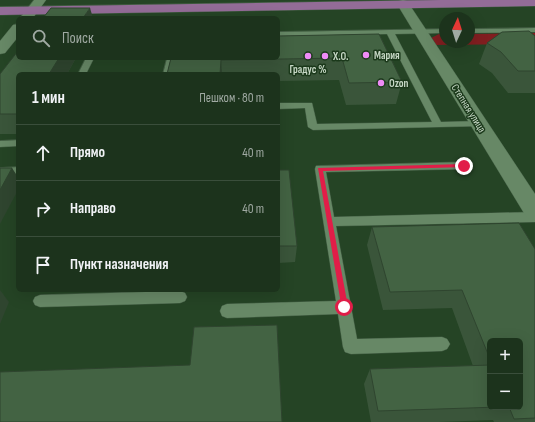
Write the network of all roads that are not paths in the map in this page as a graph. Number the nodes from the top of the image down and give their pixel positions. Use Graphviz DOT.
graph roads {
  1 [pos="40,0"];
  2 [pos="61,0"];
  3 [pos="0,1"];
  4 [pos="535,2"];
  5 [pos="403,4"];
  6 [pos="0,11"];
  7 [pos="29,14"];
  8 [pos="16,30"];
  9 [pos="535,30"];
  10 [pos="420,31"];
  11 [pos="439,31"];
  12 [pos="475,31"];
  13 [pos="390,32"];
  14 [pos="280,34"];
  15 [pos="0,50"];
  16 [pos="89,60"];
  17 [pos="170,60"];
  18 [pos="83,72"];
  19 [pos="168,72"];
  20 [pos="280,106"];
  21 [pos="479,124"];
  22 [pos="438,125"];
  23 [pos="16,143"];
  24 [pos="0,144"];
  25 [pos="464,166"];
  26 [pos="0,172"];
  27 [pos="16,172"];
  28 [pos="535,212"];
  29 [pos="535,217"];
  30 [pos="329,222"];
  31 [pos="106,294"];
  32 [pos="180,297"];
  33 [pos="40,301"];
  34 [pos="344,307"];
  35 [pos="227,311"];
  36 [pos="442,344"];
  1 -- 2 [label="main road"];
  1 -- 3 [label="main road"];
  1 -- 7 [label="street"];
  4 -- 5 [label="main road"];
  5 -- 7 [label="main road"];
  5 -- 10 [label="street, Степная улица"];
  6 -- 7 [label="main road"];
  8 -- 15 [label="street"];
  9 -- 12 [label="lane"];
  10 -- 11 [label="lane"];
  10 -- 13 [label="lane"];
  10 -- 21 [label="street, Степная улица"];
  13 -- 14 [label="lane"];
  13 -- 22 [label="lane"];
  16 -- 18 [label="lane"];
  17 -- 19 [label="lane"];
  20 -- 22 [label="lane"];
  21 -- 22 [label="lane"];
  21 -- 28 [label="street, Степная улица"];
  23 -- 24 [label="lane"];
  25 -- 30 [label="lane"];
  26 -- 27 [label="lane"];
  29 -- 30 [label="lane"];
  30 -- 34 [label="lane"];
  31 -- 32 [label="lane"];
  31 -- 33 [label="lane"];
  34 -- 35 [label="lane"];
  34 -- 36 [label="lane"];
}
